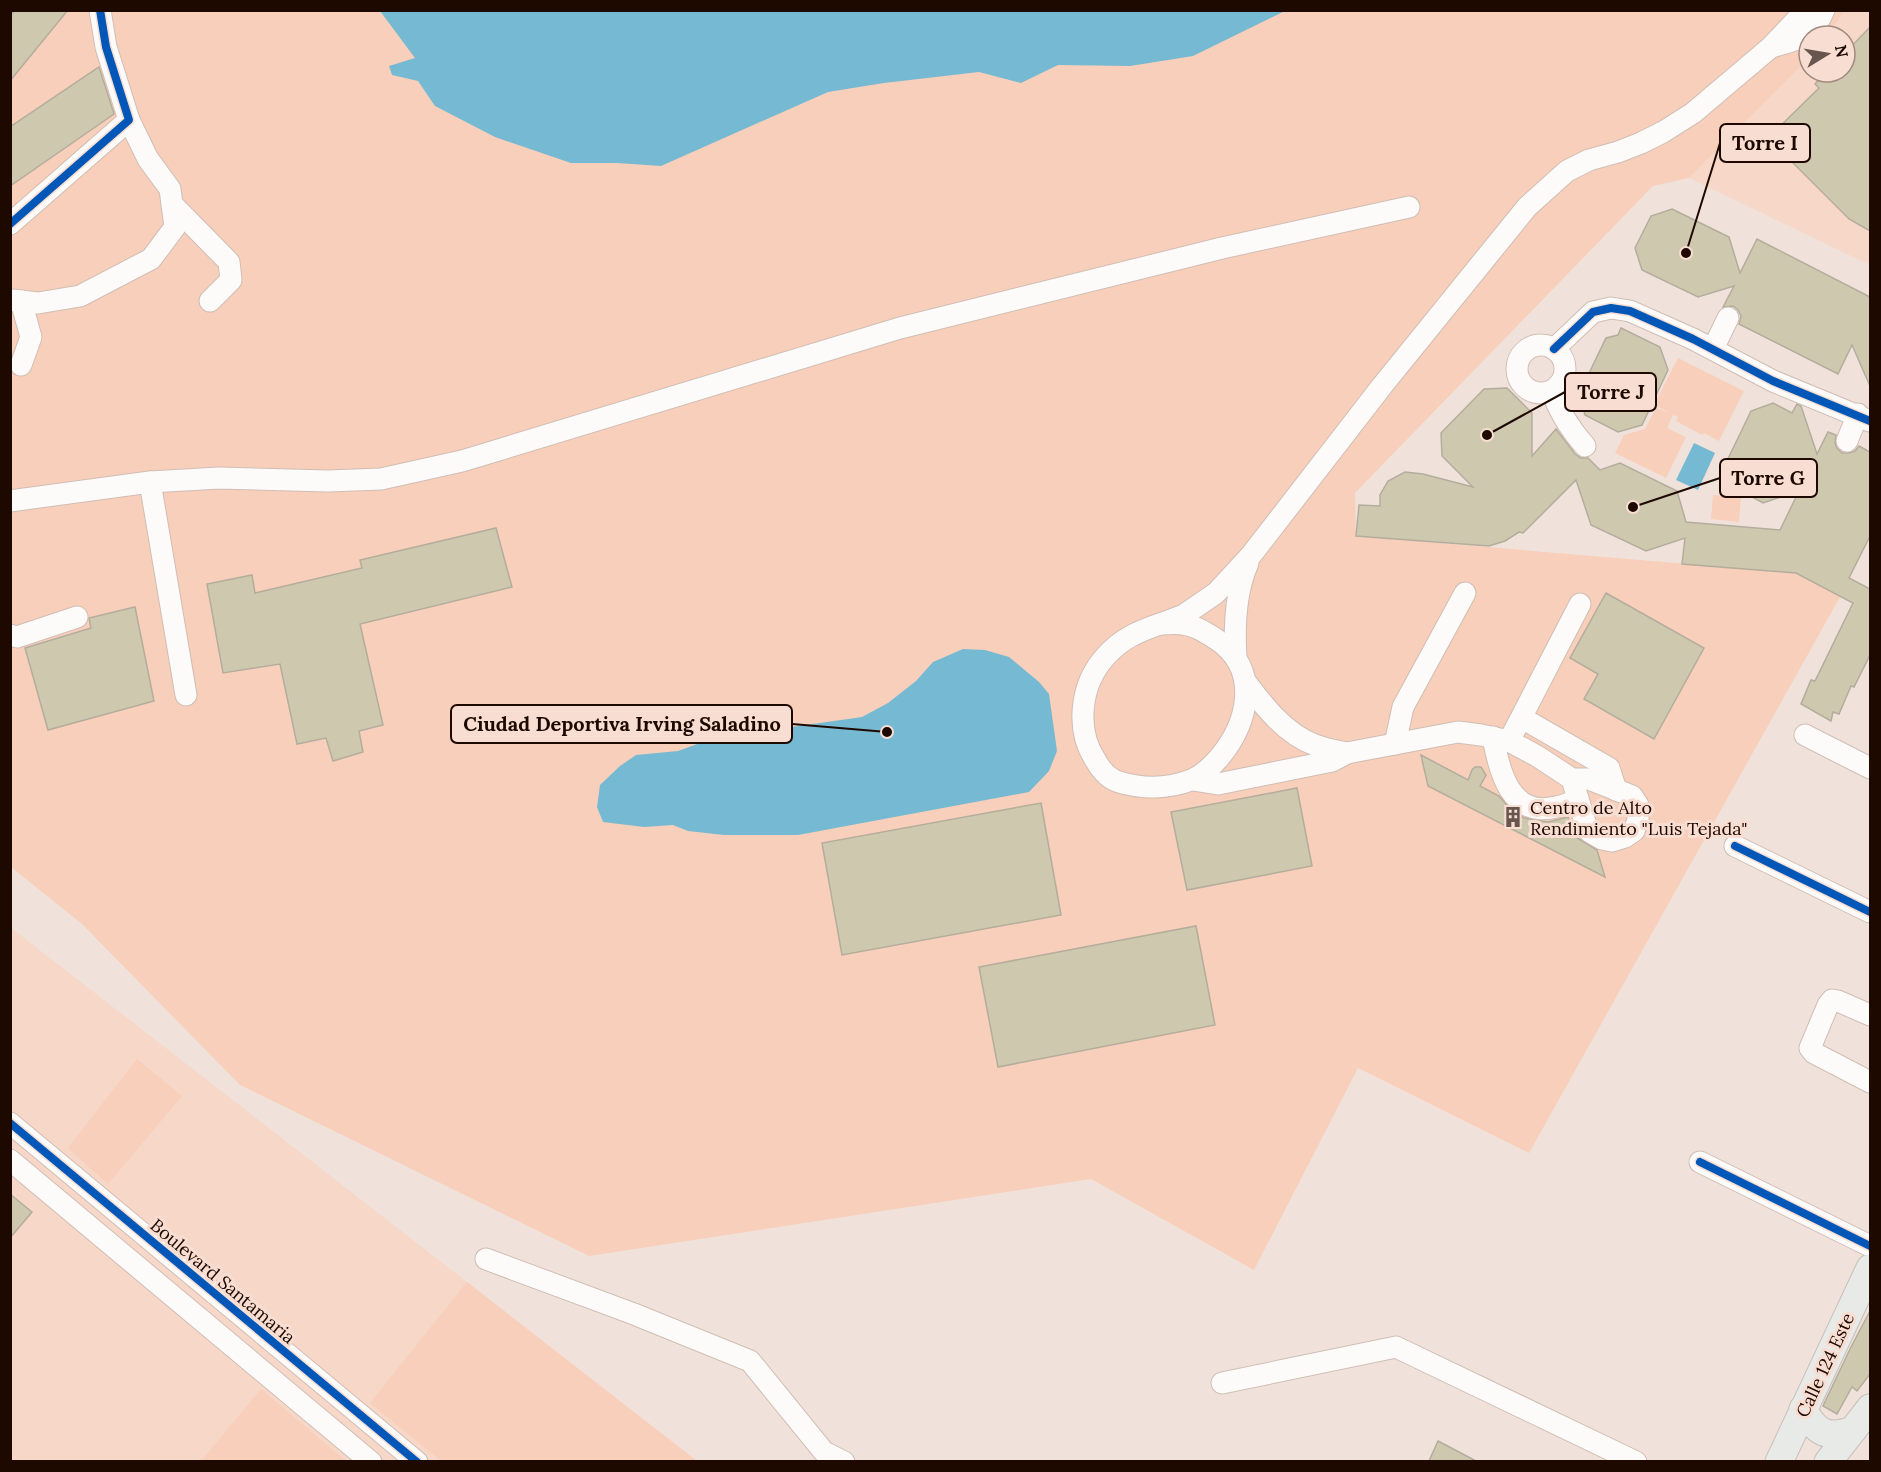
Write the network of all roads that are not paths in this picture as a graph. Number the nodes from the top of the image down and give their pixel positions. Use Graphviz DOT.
graph roads {
  1 [pos="100,10"];
  2 [pos="1806,10"];
  3 [pos="1824,10"];
  4 [pos="1771,47"];
  5 [pos="129,120"];
  6 [pos="172,204"];
  7 [pos="1409,207"];
  8 [pos="10,224"];
  9 [pos="13,300"];
  10 [pos="210,302"];
  11 [pos="1728,318"];
  12 [pos="1554,349"];
  13 [pos="1713,349"];
  14 [pos="21,365"];
  15 [pos="1552,391"];
  16 [pos="1864,418"];
  17 [pos="1574,438"];
  18 [pos="1847,441"];
  19 [pos="150,482"];
  20 [pos="10,501"];
  21 [pos="1252,554"];
  22 [pos="1465,593"];
  23 [pos="1580,604"];
  24 [pos="77,617"];
  25 [pos="1160,624"];
  26 [pos="10,635"];
  27 [pos="1236,658"];
  28 [pos="1245,681"];
  29 [pos="186,695"];
  30 [pos="1522,718"];
  31 [pos="1805,735"];
  32 [pos="1501,739"];
  33 [pos="1395,744"];
  34 [pos="1347,753"];
  35 [pos="1870,768"];
  36 [pos="1572,779"];
  37 [pos="1193,780"];
  38 [pos="1616,790"];
  39 [pos="1578,799"];
  40 [pos="1735,846"];
  41 [pos="1870,912"];
  42 [pos="1870,1015"];
  43 [pos="1870,1082"];
  44 [pos="10,1123"];
  45 [pos="10,1160"];
  46 [pos="1700,1162"];
  47 [pos="1870,1246"];
  48 [pos="486,1259"];
  49 [pos="1870,1268"];
  50 [pos="1222,1383"];
  51 [pos="1870,1408"];
  52 [pos="1803,1409"];
  53 [pos="1853,1430"];
  54 [pos="1783,1454"];
  55 [pos="371,1461"];
  56 [pos="417,1461"];
  57 [pos="844,1461"];
  58 [pos="1636,1461"];
  59 [pos="1821,1461"];
  60 [pos="1828,1461"];
  1 -- 5 [label="street"];
  2 -- 4 [label="street"];
  3 -- 4 [label="street"];
  4 -- 21 [label="street"];
  5 -- 6 [label="street"];
  5 -- 8 [label="street"];
  6 -- 9 [label="street"];
  6 -- 10 [label="street"];
  7 -- 19 [label="street"];
  9 -- 14 [label="street"];
  11 -- 13 [label="street"];
  12 -- 13 [label="street"];
  12 -- 15 [label="street"];
  12 -- 15 [label="street"];
  13 -- 16 [label="street"];
  15 -- 17 [label="street"];
  16 -- 18 [label="street"];
  19 -- 20 [label="street"];
  19 -- 29 [label="street"];
  21 -- 25 [label="street"];
  21 -- 27 [label="street"];
  22 -- 33 [label="street"];
  23 -- 30 [label="street"];
  24 -- 26 [label="street"];
  25 -- 27 [label="street"];
  25 -- 37 [label="street"];
  27 -- 28 [label="street"];
  28 -- 34 [label="street"];
  28 -- 37 [label="street"];
  30 -- 32 [label="street"];
  30 -- 38 [label="street"];
  31 -- 35 [label="street"];
  32 -- 33 [label="street"];
  32 -- 36 [label="street"];
  32 -- 39 [label="street"];
  33 -- 34 [label="street"];
  34 -- 37 [label="street"];
  36 -- 38 [label="street"];
  36 -- 39 [label="street"];
  38 -- 39 [label="street"];
  40 -- 41 [label="street"];
  42 -- 43 [label="street"];
  44 -- 56 [label="street, Boulevard Santamaria"];
  45 -- 55 [label="street"];
  46 -- 47 [label="street"];
  48 -- 57 [label="street"];
  49 -- 52 [label="main road, Calle 124 Este"];
  50 -- 58 [label="street"];
  51 -- 53 [label="main road"];
  52 -- 53 [label="main road"];
  52 -- 54 [label="main road, Calle 124 Este"];
  53 -- 60 [label="main road"];
  54 -- 59 [label="main road"];
}
